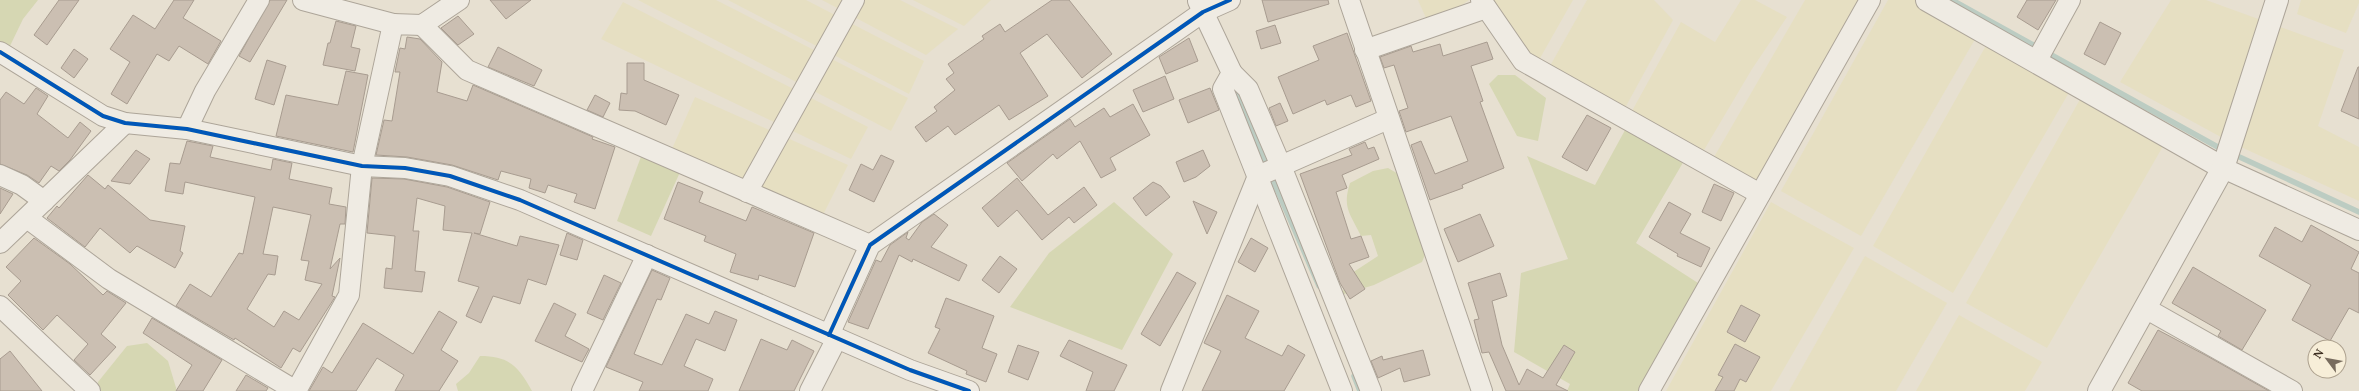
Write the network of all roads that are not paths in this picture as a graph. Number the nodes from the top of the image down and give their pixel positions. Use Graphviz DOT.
graph roads {
  1 [pos="259,0"];
  2 [pos="303,0"];
  3 [pos="459,0"];
  4 [pos="854,0"];
  5 [pos="1230,0"];
  6 [pos="1349,0"];
  7 [pos="1870,0"];
  8 [pos="2070,0"];
  9 [pos="2277,0"];
  10 [pos="1933,2"];
  11 [pos="1483,4"];
  12 [pos="1201,6"];
  13 [pos="393,24"];
  14 [pos="422,26"];
  15 [pos="1365,50"];
  16 [pos="1,54"];
  17 [pos="2036,62"];
  18 [pos="1232,73"];
  19 [pos="1388,119"];
  20 [pos="125,124"];
  21 [pos="187,129"];
  22 [pos="362,166"];
  23 [pos="1281,166"];
  24 [pos="2222,168"];
  25 [pos="0,175"];
  26 [pos="1258,176"];
  27 [pos="747,192"];
  28 [pos="1760,194"];
  29 [pos="44,201"];
  30 [pos="27,218"];
  31 [pos="2359,230"];
  32 [pos="0,243"];
  33 [pos="870,245"];
  34 [pos="647,255"];
  35 [pos="0,306"];
  36 [pos="2145,308"];
  37 [pos="833,336"];
  38 [pos="1335,386"];
  39 [pos="587,390"];
  40 [pos="90,391"];
  41 [pos="296,391"];
  42 [pos="810,391"];
  43 [pos="969,391"];
  44 [pos="1171,391"];
  45 [pos="1371,391"];
  46 [pos="1482,391"];
  47 [pos="1649,391"];
  48 [pos="2099,391"];
  49 [pos="2292,391"];
  1 -- 21 [label="street"];
  2 -- 13 [label="street"];
  3 -- 14 [label="street"];
  4 -- 27 [label="street"];
  5 -- 12 [label="street"];
  6 -- 15 [label="street"];
  7 -- 28 [label="street"];
  8 -- 17 [label="street"];
  9 -- 24 [label="street"];
  10 -- 17 [label="street"];
  11 -- 15 [label="street"];
  11 -- 28 [label="street"];
  12 -- 18 [label="street"];
  12 -- 33 [label="street"];
  13 -- 14 [label="street"];
  13 -- 22 [label="street"];
  14 -- 27 [label="street"];
  15 -- 19 [label="street"];
  16 -- 20 [label="street"];
  17 -- 24 [label="street"];
  18 -- 23 [label="street"];
  18 -- 26 [label="street"];
  19 -- 23 [label="street"];
  19 -- 46 [label="street"];
  20 -- 21 [label="street"];
  20 -- 29 [label="street"];
  21 -- 22 [label="street"];
  22 -- 34 [label="street"];
  22 -- 41 [label="street"];
  23 -- 26 [label="street"];
  23 -- 45 [label="street"];
  24 -- 31 [label="street"];
  24 -- 36 [label="street"];
  25 -- 29 [label="street"];
  26 -- 38 [label="street"];
  26 -- 44 [label="street"];
  27 -- 33 [label="street"];
  28 -- 47 [label="street"];
  29 -- 30 [label="street"];
  30 -- 32 [label="street"];
  30 -- 41 [label="street"];
  33 -- 37 [label="street"];
  34 -- 37 [label="street"];
  34 -- 39 [label="street"];
  35 -- 40 [label="street"];
  36 -- 48 [label="street"];
  36 -- 49 [label="street"];
  37 -- 42 [label="street"];
  37 -- 43 [label="street"];
}
